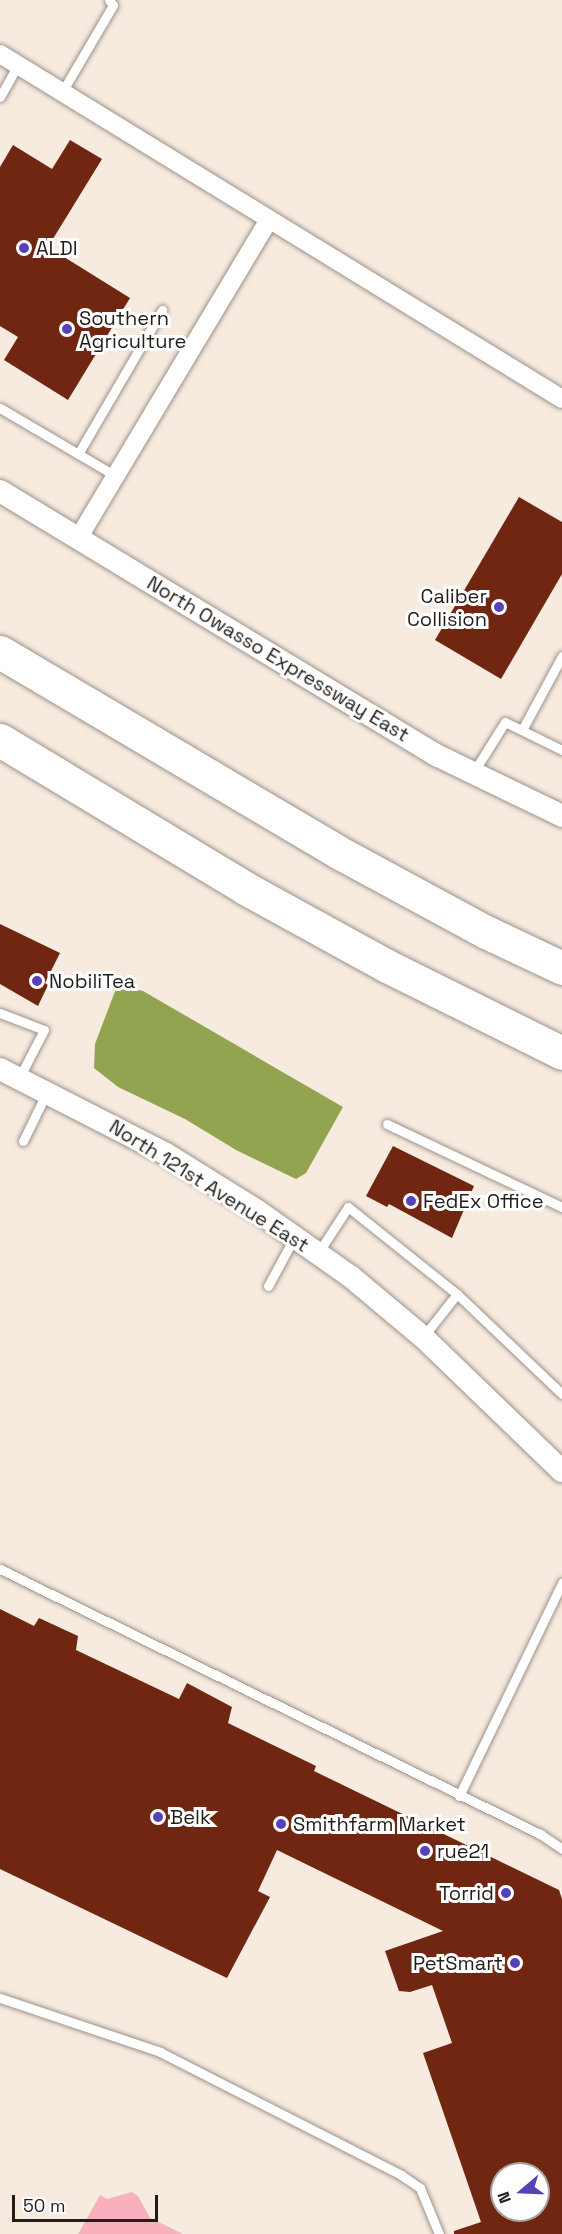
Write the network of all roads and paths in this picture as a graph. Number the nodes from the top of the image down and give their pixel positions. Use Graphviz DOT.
graph roads {
  1 [pos="109,0"];
  2 [pos="0,54"];
  3 [pos="18,65"];
  4 [pos="62,92"];
  5 [pos="0,97"];
  6 [pos="269,219"];
  7 [pos="162,310"];
  8 [pos="562,399"];
  9 [pos="0,408"];
  10 [pos="78,454"];
  11 [pos="116,476"];
  12 [pos="0,491"];
  13 [pos="79,537"];
  14 [pos="0,652"];
  15 [pos="562,656"];
  16 [pos="522,730"];
  17 [pos="0,740"];
  18 [pos="562,750"];
  19 [pos="473,773"];
  20 [pos="562,816"];
  21 [pos="562,968"];
  22 [pos="0,1013"];
  23 [pos="562,1053"];
  24 [pos="10,1074"];
  25 [pos="47,1092"];
  26 [pos="387,1124"];
  27 [pos="23,1142"];
  28 [pos="562,1207"];
  29 [pos="295,1237"];
  30 [pos="318,1253"];
  31 [pos="268,1286"];
  32 [pos="457,1294"];
  33 [pos="423,1337"];
  34 [pos="562,1394"];
  35 [pos="562,1472"];
  36 [pos="0,1569"];
  37 [pos="562,1583"];
  38 [pos="459,1796"];
  39 [pos="562,1849"];
  40 [pos="0,1998"];
  41 [pos="439,2234"];
  1 -- 4 [label="lane"];
  2 -- 3 [label="street"];
  3 -- 4 [label="street"];
  3 -- 5 [label="lane"];
  4 -- 6 [label="street"];
  6 -- 8 [label="street"];
  6 -- 11 [label="street"];
  7 -- 10 [label="lane"];
  9 -- 10 [label="lane"];
  10 -- 11 [label="lane"];
  11 -- 13 [label="street"];
  12 -- 13 [label="street, North Owasso Expressway East"];
  13 -- 19 [label="street, North Owasso Expressway East"];
  14 -- 21 [label="highway"];
  15 -- 16 [label="lane"];
  16 -- 18 [label="lane"];
  16 -- 19 [label="lane"];
  17 -- 23 [label="highway"];
  19 -- 20 [label="street, North Owasso Expressway East"];
  22 -- 24 [label="lane"];
  24 -- 25 [label="street, North 121st Avenue East"];
  25 -- 27 [label="lane"];
  25 -- 29 [label="street, North 121st Avenue East"];
  26 -- 28 [label="lane"];
  29 -- 30 [label="street, North 121st Avenue East"];
  29 -- 31 [label="lane"];
  30 -- 32 [label="lane"];
  30 -- 33 [label="street, North 121st Avenue East"];
  32 -- 33 [label="lane"];
  32 -- 34 [label="lane"];
  33 -- 35 [label="street, North 121st Avenue East"];
  36 -- 38 [label="lane"];
  37 -- 38 [label="lane"];
  38 -- 39 [label="lane"];
  40 -- 41 [label="lane"];
}
